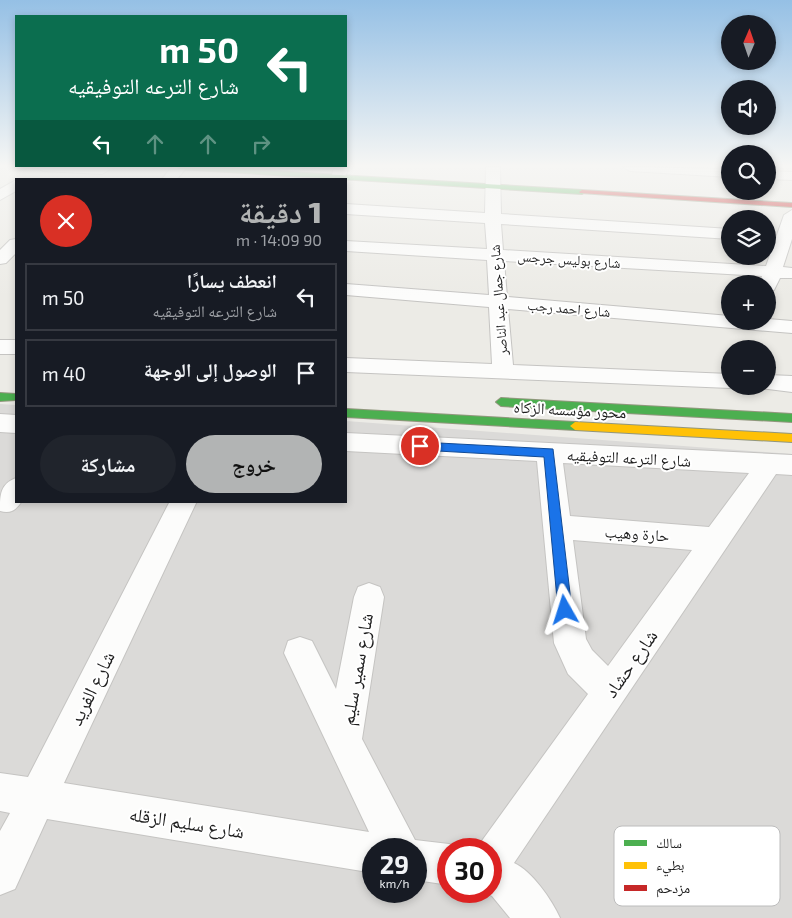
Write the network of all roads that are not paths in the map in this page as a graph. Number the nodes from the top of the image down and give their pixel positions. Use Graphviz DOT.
graph roads {
  1 [pos="358,210"];
  2 [pos="493,210"];
  3 [pos="792,215"];
  4 [pos="493,219"];
  5 [pos="721,233"];
  6 [pos="781,237"];
  7 [pos="15,245"];
  8 [pos="347,246"];
  9 [pos="495,254"];
  10 [pos="0,259"];
  11 [pos="792,274"];
  12 [pos="726,275"];
  13 [pos="771,275"];
  14 [pos="776,278"];
  15 [pos="347,289"];
  16 [pos="498,302"];
  17 [pos="721,320"];
  18 [pos="776,325"];
  19 [pos="792,327"];
  20 [pos="0,347"];
  21 [pos="15,347"];
  22 [pos="347,365"];
  23 [pos="503,373"];
  24 [pos="721,381"];
  25 [pos="776,383"];
  26 [pos="792,384"];
  27 [pos="0,397"];
  28 [pos="15,398"];
  29 [pos="485,401"];
  30 [pos="347,413"];
  31 [pos="792,418"];
  32 [pos="0,423"];
  33 [pos="15,424"];
  34 [pos="792,438"];
  35 [pos="347,442"];
  36 [pos="549,452"];
  37 [pos="781,465"];
  38 [pos="183,503"];
  39 [pos="556,527"];
  40 [pos="717,540"];
  41 [pos="369,597"];
  42 [pos="300,653"];
  43 [pos="610,692"];
  44 [pos="344,741"];
  45 [pos="18,795"];
  46 [pos="392,838"];
  47 [pos="502,845"];
  48 [pos="362,851"];
  49 [pos="0,874"];
  50 [pos="502,879"];
  51 [pos="538,918"];
  1 -- 4 [label="street"];
  2 -- 4 [label="street, شارع جمال عبد الناصر"];
  3 -- 6 [label="street"];
  4 -- 5 [label="street"];
  4 -- 9 [label="street, شارع جمال عبد الناصر"];
  6 -- 13 [label="street"];
  7 -- 10 [label="street"];
  8 -- 9 [label="street, شارع بوليس جرجس"];
  9 -- 12 [label="street, شارع بوليس جرجس"];
  9 -- 16 [label="street, شارع جمال عبد الناصر"];
  11 -- 14 [label="street, شارع بوليس جرجس"];
  15 -- 16 [label="street, شارع احمد رجب"];
  16 -- 17 [label="street, شارع احمد رجب"];
  16 -- 23 [label="street, شارع جمال عبد الناصر"];
  18 -- 19 [label="street, شارع احمد رجب"];
  20 -- 21 [label="street"];
  22 -- 23 [label="street"];
  23 -- 24 [label="street"];
  25 -- 26 [label="street"];
  27 -- 28 [label="street"];
  29 -- 31 [label="street, محور مؤسسه الزكاه"];
  30 -- 34 [label="street, محور مؤسسه الزكاه"];
  32 -- 33 [label="street"];
  35 -- 36 [label="street, شارع الترعه التوفيقيه"];
  36 -- 37 [label="street, شارع الترعه التوفيقيه"];
  36 -- 39 [label="street"];
  37 -- 40 [label="street, شارع حشاد"];
  38 -- 45 [label="street, شارع الفريد"];
  39 -- 40 [label="street, حارة وهيب"];
  39 -- 43 [label="street"];
  40 -- 43 [label="street, شارع حشاد"];
  41 -- 44 [label="street, شارع سمير سليم"];
  42 -- 44 [label="street, شارع سمير سليم"];
  43 -- 47 [label="street, شارع حشاد"];
  44 -- 46 [label="street, شارع سمير سليم"];
  45 -- 48 [label="street, شارع سليم الزقله"];
  45 -- 49 [label="street, شارع الفريد"];
  50 -- 51 [label="street"];
}
